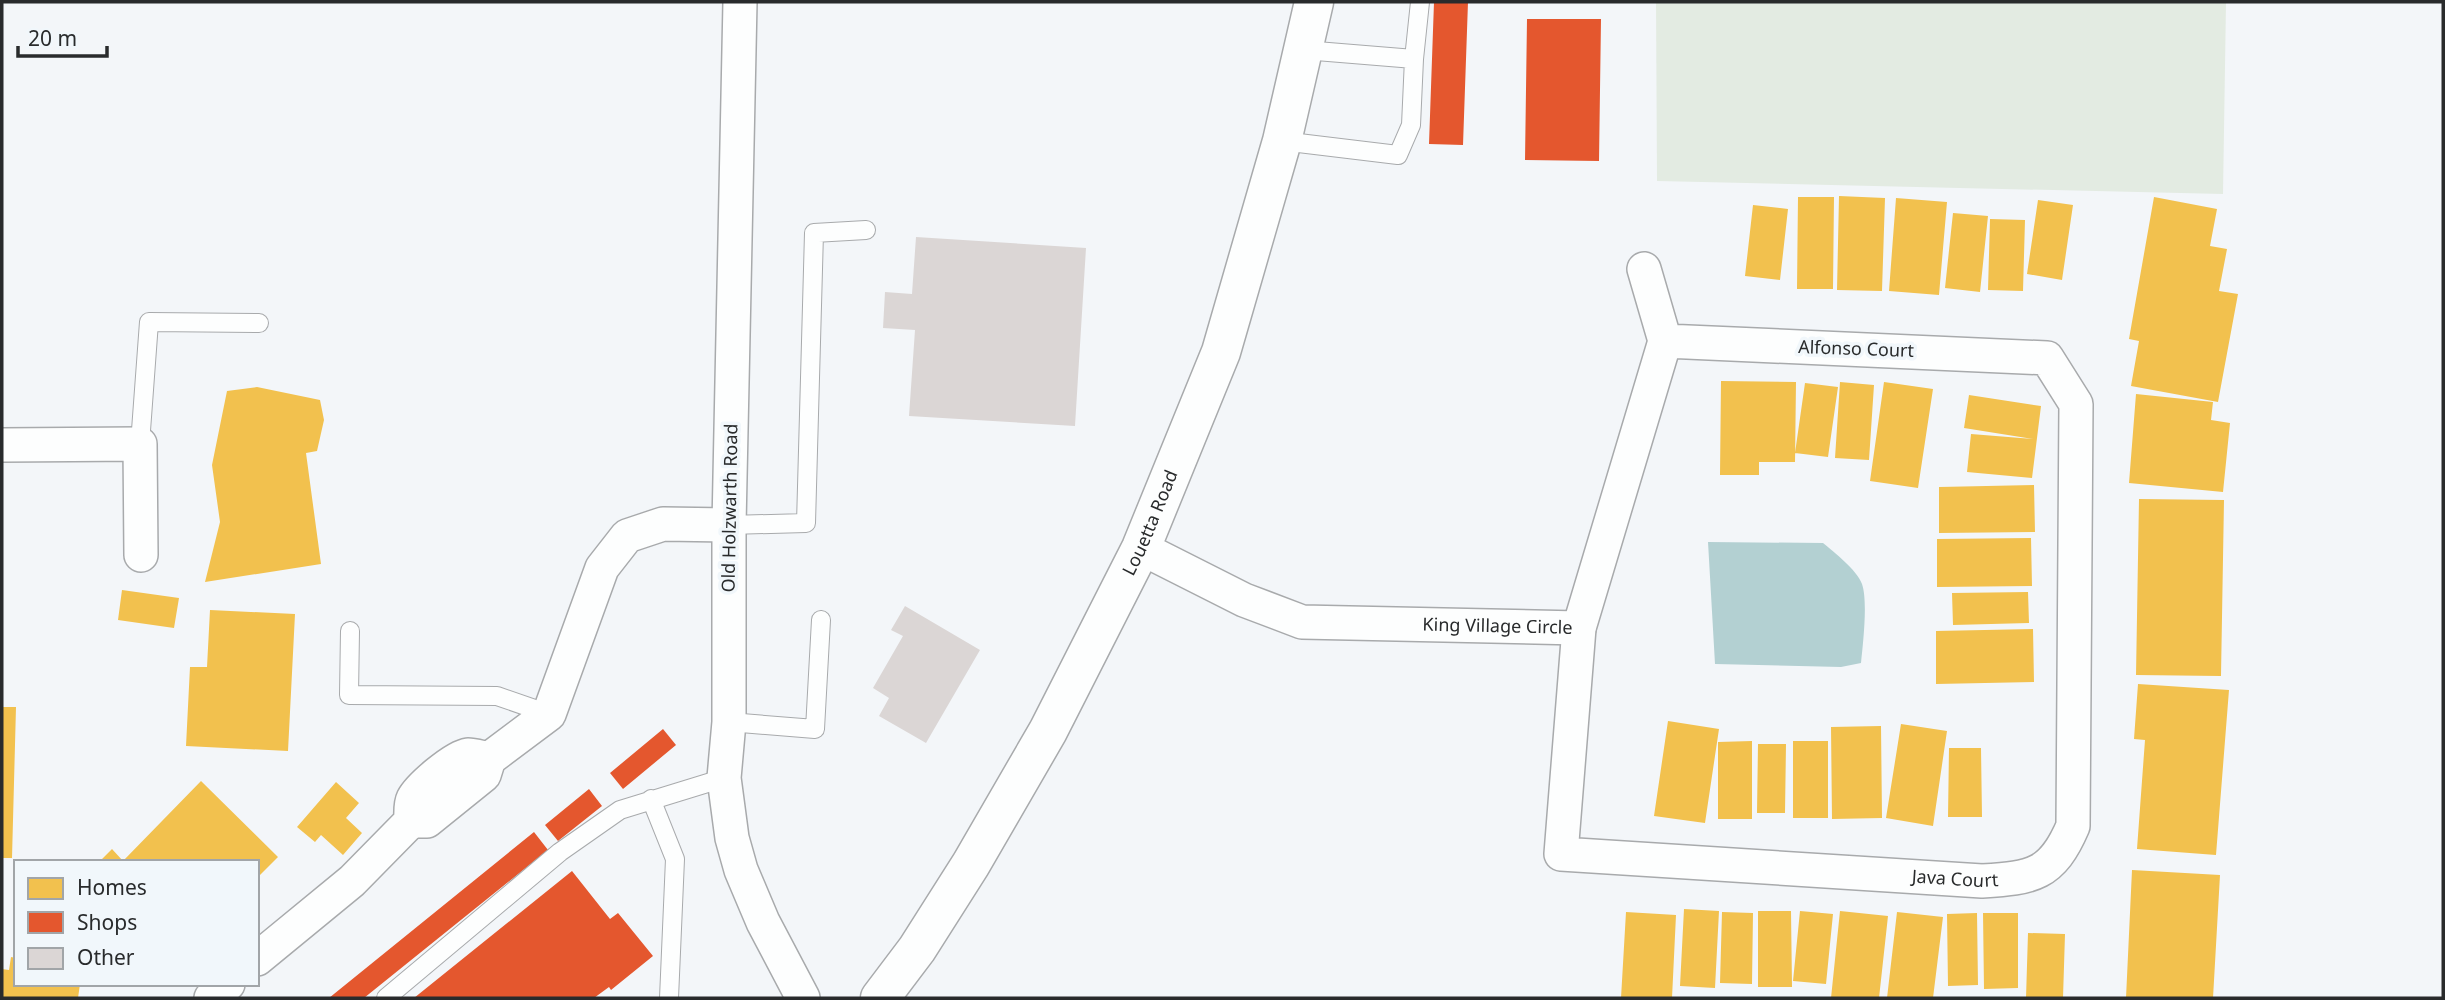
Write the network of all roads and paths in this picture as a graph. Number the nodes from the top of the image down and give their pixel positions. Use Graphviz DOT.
graph roads {
  1 [pos="740,2"];
  2 [pos="1314,2"];
  3 [pos="1420,2"];
  4 [pos="1304,50"];
  5 [pos="1414,59"];
  6 [pos="1282,141"];
  7 [pos="866,230"];
  8 [pos="1644,269"];
  9 [pos="259,323"];
  10 [pos="1665,341"];
  11 [pos="2047,358"];
  12 [pos="140,444"];
  13 [pos="2,445"];
  14 [pos="729,525"];
  15 [pos="1142,548"];
  16 [pos="141,555"];
  17 [pos="821,620"];
  18 [pos="1579,628"];
  19 [pos="350,631"];
  20 [pos="549,714"];
  21 [pos="729,722"];
  22 [pos="724,778"];
  23 [pos="651,799"];
  24 [pos="259,957"];
  25 [pos="226,986"];
  26 [pos="211,998"];
  27 [pos="386,998"];
  28 [pos="669,998"];
  29 [pos="803,998"];
  30 [pos="880,998"];
  1 -- 14 [label="street, Old Holzwarth Road"];
  2 -- 4 [label="main road, Louetta Road"];
  3 -- 5 [label="lane"];
  4 -- 5 [label="lane"];
  4 -- 6 [label="main road, Louetta Road"];
  5 -- 6 [label="lane"];
  6 -- 15 [label="main road, Louetta Road"];
  7 -- 14 [label="lane"];
  8 -- 10 [label="street"];
  9 -- 12 [label="lane"];
  10 -- 11 [label="street, Alfonso Court"];
  10 -- 18 [label="street, King Village Circle"];
  11 -- 18 [label="street, Java Court"];
  12 -- 13 [label="street"];
  12 -- 16 [label="street"];
  14 -- 20 [label="street"];
  14 -- 21 [label="street, Old Holzwarth Road"];
  15 -- 18 [label="street, King Village Circle"];
  15 -- 30 [label="main road, Louetta Road"];
  17 -- 21 [label="lane"];
  19 -- 20 [label="lane"];
  20 -- 24 [label="street"];
  21 -- 22 [label="street, Old Holzwarth Road"];
  22 -- 23 [label="lane"];
  22 -- 29 [label="street, Old Holzwarth Road"];
  23 -- 27 [label="lane"];
  23 -- 28 [label="lane"];
  25 -- 26 [label="street"];
}
